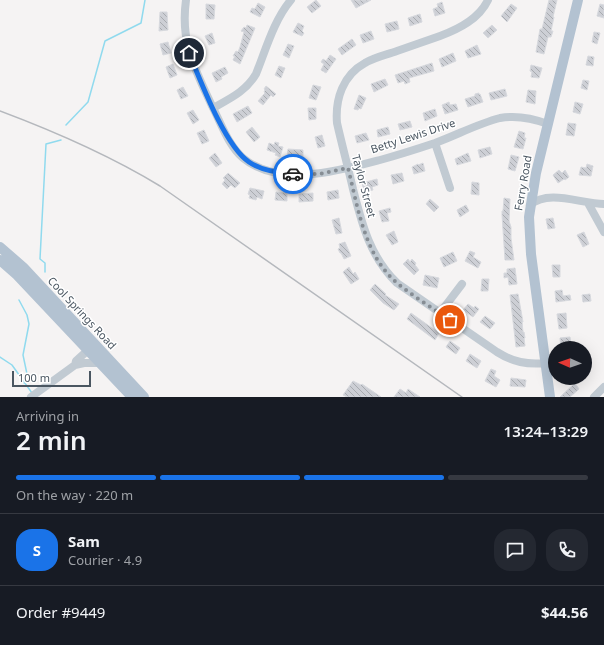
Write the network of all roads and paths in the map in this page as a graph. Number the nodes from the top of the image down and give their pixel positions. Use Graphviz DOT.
graph roads {
  1 [pos="186,0"];
  2 [pos="291,0"];
  3 [pos="488,0"];
  4 [pos="578,0"];
  5 [pos="213,108"];
  6 [pos="548,124"];
  7 [pos="435,143"];
  8 [pos="348,168"];
  9 [pos="450,188"];
  10 [pos="588,203"];
  11 [pos="604,204"];
  12 [pos="530,205"];
  13 [pos="604,232"];
  14 [pos="0,247"];
  15 [pos="0,260"];
  16 [pos="462,284"];
  17 [pos="440,313"];
  18 [pos="87,351"];
  19 [pos="546,363"];
  20 [pos="99,364"];
  21 [pos="75,365"];
  22 [pos="115,366"];
  23 [pos="604,387"];
  24 [pos="31,397"];
  25 [pos="132,397"];
  26 [pos="144,397"];
  27 [pos="550,397"];
  28 [pos="594,397"];
  1 -- 5 [label="street, Betty Lewis Drive"];
  2 -- 5 [label="street"];
  3 -- 8 [label="street, Taylor Street"];
  4 -- 6 [label="main road, Ferry Road"];
  5 -- 8 [label="street, Betty Lewis Drive"];
  6 -- 7 [label="street, Betty Lewis Drive"];
  6 -- 12 [label="main road, Ferry Road"];
  7 -- 8 [label="street, Betty Lewis Drive"];
  7 -- 9 [label="street"];
  8 -- 17 [label="street, Taylor Street"];
  10 -- 11 [label="street"];
  10 -- 12 [label="street"];
  10 -- 13 [label="street"];
  12 -- 19 [label="main road, Ferry Road"];
  14 -- 22 [label="main road, Cool Springs Road"];
  15 -- 18 [label="main road, Cool Springs Road"];
  16 -- 17 [label="street"];
  17 -- 19 [label="street, Taylor Street"];
  18 -- 20 [label="main road, Cool Springs Road"];
  18 -- 21 [label="street"];
  18 -- 22 [label="main road"];
  19 -- 27 [label="main road, Ferry Road"];
  20 -- 21 [label="street"];
  20 -- 25 [label="main road, Cool Springs Road"];
  21 -- 24 [label="street"];
  22 -- 26 [label="main road, Cool Springs Road"];
  23 -- 28 [label="street"];
}
